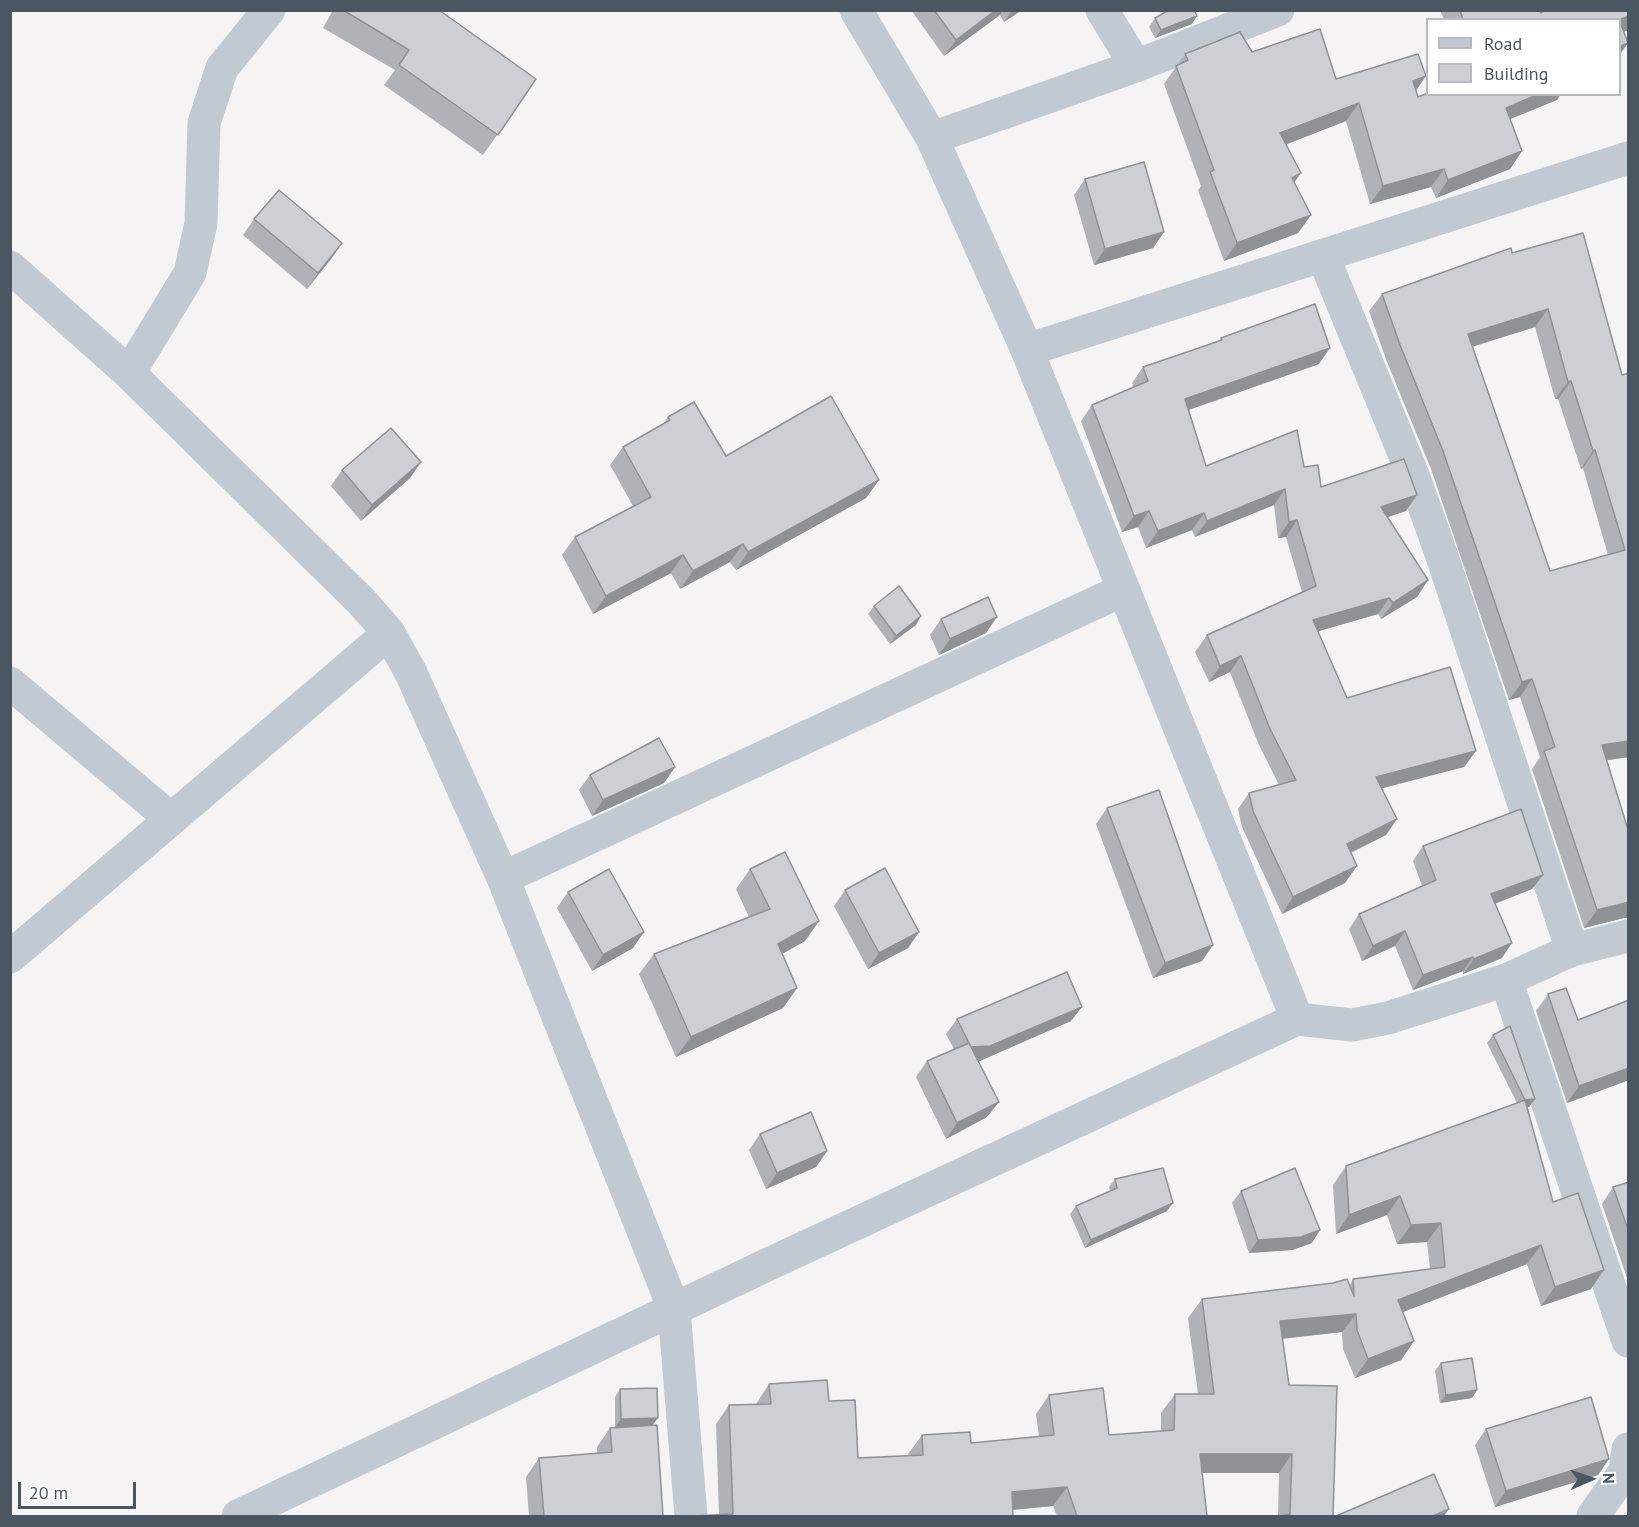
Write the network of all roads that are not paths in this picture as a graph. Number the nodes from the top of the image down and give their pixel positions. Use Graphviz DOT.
graph roads {
  1 [pos="270,10"];
  2 [pos="856,10"];
  3 [pos="1102,10"];
  4 [pos="1278,10"];
  5 [pos="1136,66"];
  6 [pos="932,138"];
  7 [pos="1629,158"];
  8 [pos="1323,256"];
  9 [pos="10,267"];
  10 [pos="1027,350"];
  11 [pos="129,373"];
  12 [pos="1123,590"];
  13 [pos="389,633"];
  14 [pos="10,683"];
  15 [pos="171,819"];
  16 [pos="503,878"];
  17 [pos="1629,936"];
  18 [pos="1572,950"];
  19 [pos="10,957"];
  20 [pos="1506,980"];
  21 [pos="1298,1019"];
  22 [pos="674,1310"];
  23 [pos="1629,1341"];
  24 [pos="1629,1449"];
  25 [pos="238,1516"];
  26 [pos="691,1516"];
  27 [pos="1593,1516"];
  1 -- 11 [label="street"];
  2 -- 6 [label="street"];
  3 -- 5 [label="street"];
  4 -- 5 [label="street"];
  5 -- 6 [label="street"];
  6 -- 10 [label="street"];
  7 -- 8 [label="street"];
  8 -- 10 [label="street"];
  8 -- 18 [label="street"];
  9 -- 11 [label="street"];
  10 -- 12 [label="street"];
  11 -- 13 [label="street"];
  12 -- 16 [label="street"];
  12 -- 21 [label="street"];
  13 -- 15 [label="street"];
  13 -- 16 [label="street"];
  14 -- 15 [label="street"];
  15 -- 19 [label="street"];
  16 -- 22 [label="street"];
  17 -- 18 [label="street"];
  18 -- 20 [label="street"];
  20 -- 21 [label="street"];
  20 -- 23 [label="street"];
  21 -- 22 [label="street"];
  22 -- 25 [label="street"];
  22 -- 26 [label="street"];
  24 -- 27 [label="street"];
}
